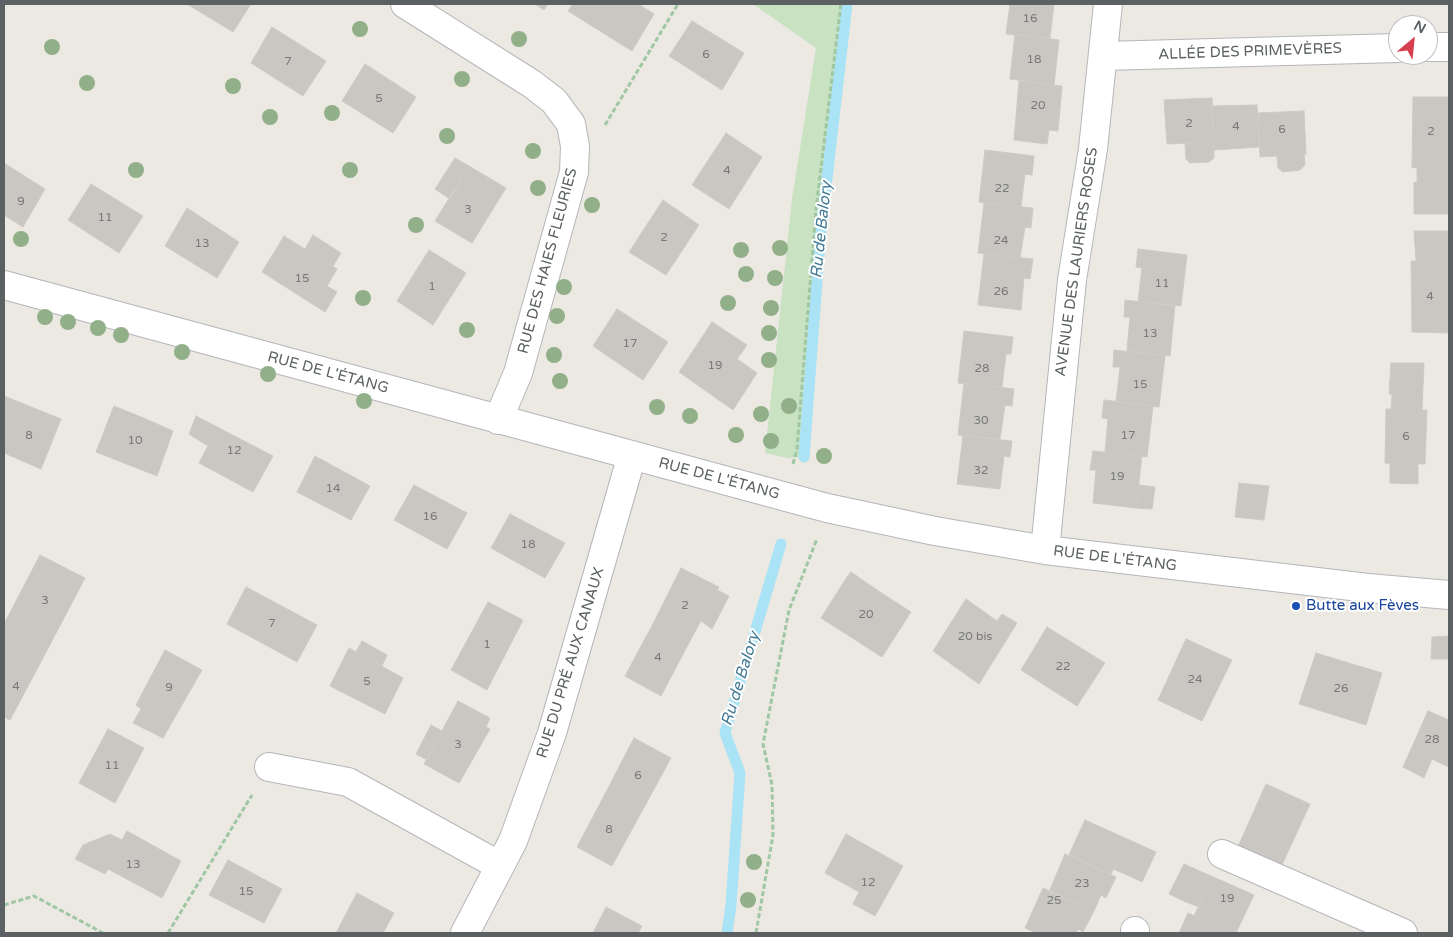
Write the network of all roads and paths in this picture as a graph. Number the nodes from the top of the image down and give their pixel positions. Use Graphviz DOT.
graph roads {
  1 [pos="404,4"];
  2 [pos="678,4"];
  3 [pos="841,4"];
  4 [pos="1108,4"];
  5 [pos="1388,48"];
  6 [pos="1103,56"];
  7 [pos="601,131"];
  8 [pos="4,285"];
  9 [pos="498,420"];
  10 [pos="632,456"];
  11 [pos="790,472"];
  12 [pos="827,508"];
  13 [pos="1045,550"];
  14 [pos="1449,595"];
  15 [pos="269,767"];
  16 [pos="1222,854"];
  17 [pos="500,866"];
  18 [pos="4,905"];
  19 [pos="103,933"];
  20 [pos="168,933"];
  21 [pos="465,933"];
  22 [pos="756,933"];
  23 [pos="1403,933"];
  1 -- 9 [label="street, RUE DES HAIES FLEURIES"];
  2 -- 7 [label="path"];
  3 -- 11 [label="path"];
  4 -- 6 [label="street, AVENUE DES LAURIERS ROSES"];
  5 -- 6 [label="street, ALLÉE DES PRIMEVÈRES"];
  6 -- 13 [label="street, AVENUE DES LAURIERS ROSES"];
  8 -- 9 [label="street, RUE DE L'ÉTANG"];
  9 -- 10 [label="street, RUE DE L'ÉTANG"];
  10 -- 12 [label="street, RUE DE L'ÉTANG"];
  10 -- 17 [label="street, RUE DU PRÉ AUX CANAUX"];
  12 -- 13 [label="street, RUE DE L'ÉTANG"];
  12 -- 22 [label="path"];
  13 -- 14 [label="street, RUE DE L'ÉTANG"];
  15 -- 17 [label="street"];
  15 -- 20 [label="path"];
  16 -- 23 [label="street"];
  17 -- 21 [label="street, RUE DU PRÉ AUX CANAUX"];
  18 -- 19 [label="path"];
}
